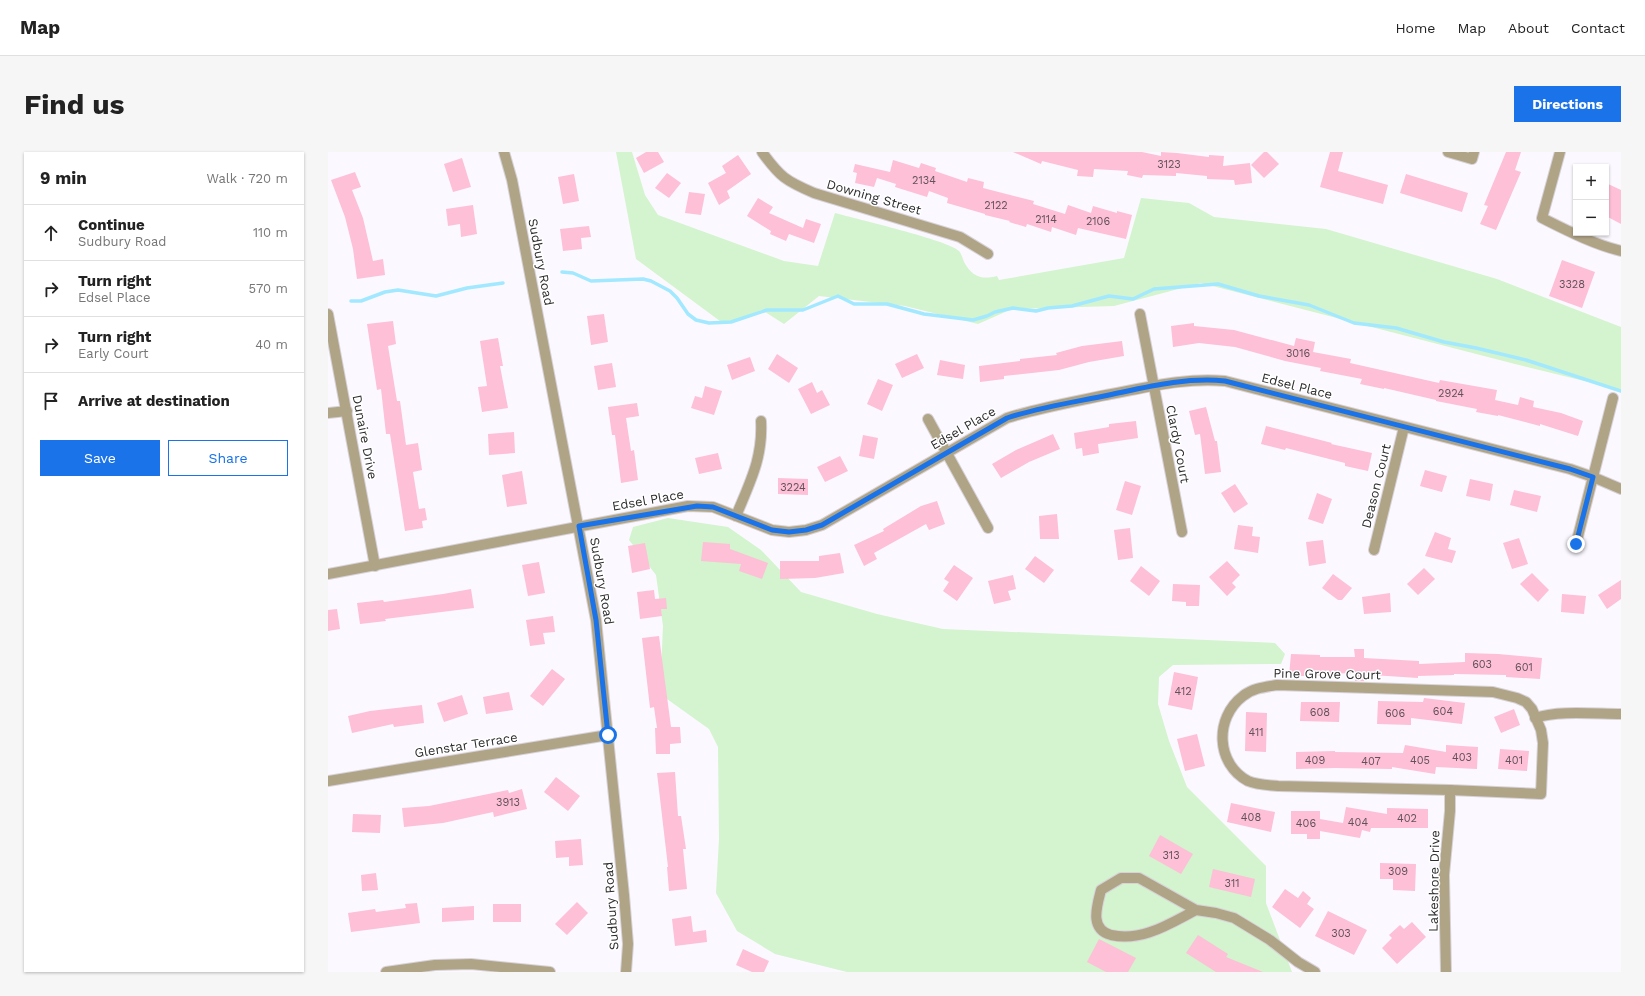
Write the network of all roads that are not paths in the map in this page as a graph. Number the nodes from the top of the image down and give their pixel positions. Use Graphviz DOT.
graph roads {
  1 [pos="504,152"];
  2 [pos="762,152"];
  3 [pos="1448,152"];
  4 [pos="1474,152"];
  5 [pos="1560,152"];
  6 [pos="1621,251"];
  7 [pos="988,254"];
  8 [pos="328,314"];
  9 [pos="1140,314"];
  10 [pos="1154,386"];
  11 [pos="1613,398"];
  12 [pos="347,411"];
  13 [pos="328,413"];
  14 [pos="928,419"];
  15 [pos="761,421"];
  16 [pos="1404,427"];
  17 [pos="947,452"];
  18 [pos="1593,477"];
  19 [pos="1621,490"];
  20 [pos="736,516"];
  21 [pos="579,526"];
  22 [pos="988,528"];
  23 [pos="1182,532"];
  24 [pos="1576,544"];
  25 [pos="1374,550"];
  26 [pos="375,566"];
  27 [pos="328,574"];
  28 [pos="1621,714"];
  29 [pos="1536,718"];
  30 [pos="608,735"];
  31 [pos="328,781"];
  32 [pos="1450,790"];
  33 [pos="1196,910"];
  34 [pos="386,972"];
  35 [pos="550,972"];
  36 [pos="626,972"];
  37 [pos="1315,972"];
  38 [pos="1446,972"];
  1 -- 21 [label="street, Sudbury Road"];
  2 -- 7 [label="street, Downing Street"];
  3 -- 4 [label="street"];
  5 -- 6 [label="street"];
  8 -- 12 [label="street, Dunaire Drive"];
  9 -- 10 [label="street, Clardy Court"];
  10 -- 16 [label="street, Edsel Place"];
  10 -- 17 [label="street, Edsel Place"];
  10 -- 23 [label="street, Clardy Court"];
  11 -- 18 [label="street"];
  12 -- 13 [label="street"];
  12 -- 26 [label="street, Dunaire Drive"];
  14 -- 17 [label="street"];
  15 -- 20 [label="street"];
  16 -- 18 [label="street, Edsel Place"];
  16 -- 25 [label="street, Deason Court"];
  17 -- 20 [label="street, Edsel Place"];
  17 -- 22 [label="street"];
  18 -- 19 [label="street, Edsel Place"];
  18 -- 24 [label="street"];
  20 -- 21 [label="street, Edsel Place"];
  21 -- 26 [label="street, Edsel Place"];
  21 -- 30 [label="street, Sudbury Road"];
  26 -- 27 [label="street, Edsel Place"];
  28 -- 29 [label="street"];
  29 -- 32 [label="street, Pine Grove Court"];
  29 -- 32 [label="street, Pine Grove Court"];
  30 -- 31 [label="street, Glenstar Terrace"];
  30 -- 36 [label="street, Sudbury Road"];
  32 -- 38 [label="street, Lakeshore Drive"];
  33 -- 33 [label="street"];
  33 -- 37 [label="street"];
  34 -- 35 [label="street"];
}
